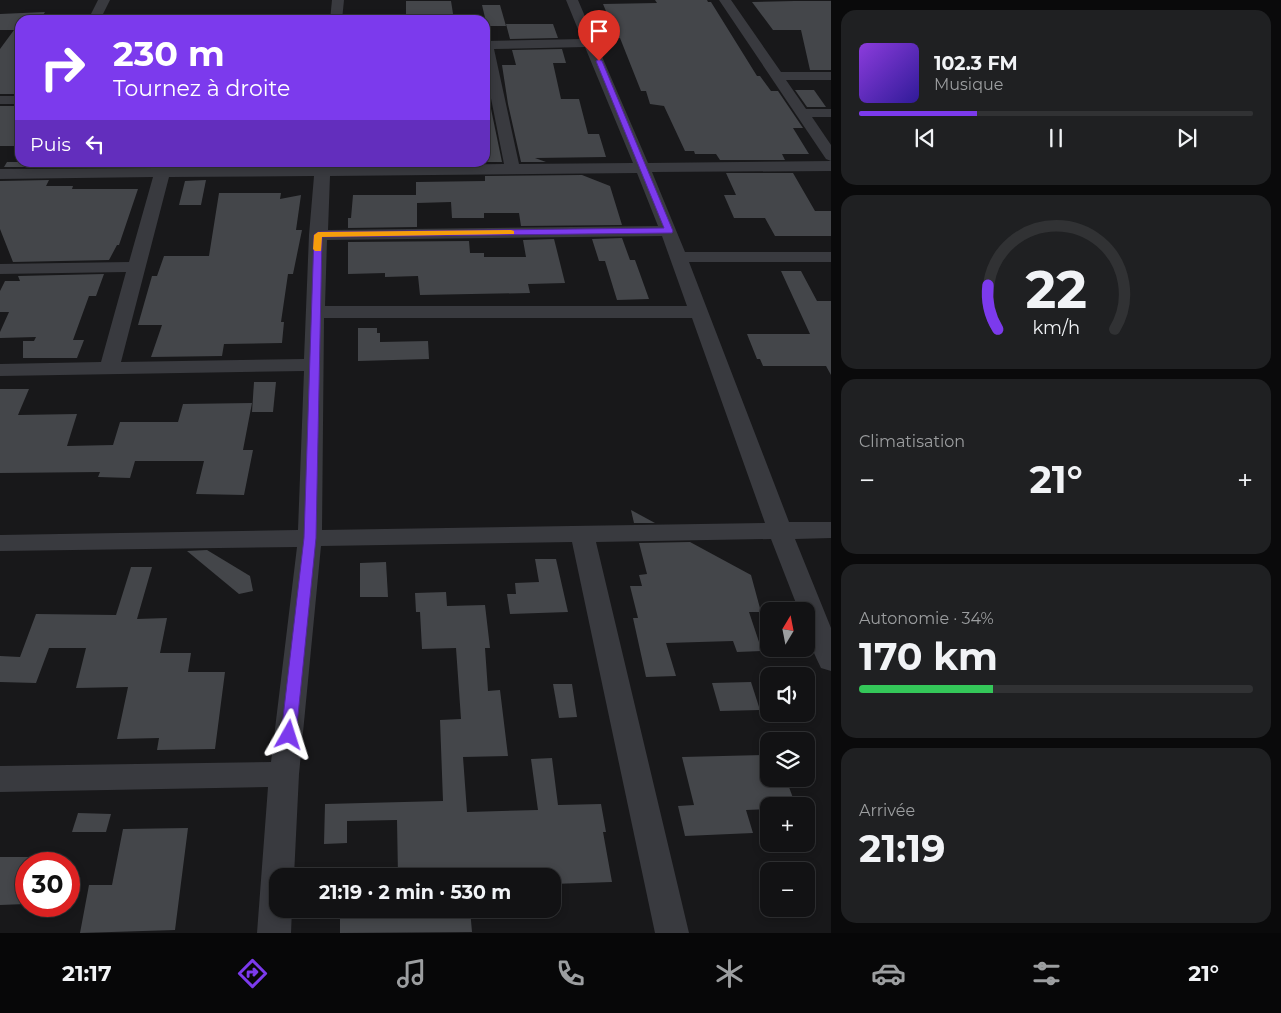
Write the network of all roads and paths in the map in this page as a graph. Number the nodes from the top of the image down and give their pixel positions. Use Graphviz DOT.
graph roads {
  1 [pos="104,0"];
  2 [pos="338,0"];
  3 [pos="572,0"];
  4 [pos="725,0"];
  5 [pos="96,15"];
  6 [pos="336,15"];
  7 [pos="592,43"];
  8 [pos="490,45"];
  9 [pos="490,64"];
  10 [pos="777,76"];
  11 [pos="831,76"];
  12 [pos="0,100"];
  13 [pos="15,100"];
  14 [pos="802,113"];
  15 [pos="831,113"];
  16 [pos="831,156"];
  17 [pos="831,166"];
  18 [pos="323,167"];
  19 [pos="644,167"];
  20 [pos="163,168"];
  21 [pos="512,168"];
  22 [pos="0,174"];
  23 [pos="669,231"];
  24 [pos="318,235"];
  25 [pos="679,257"];
  26 [pos="831,257"];
  27 [pos="135,267"];
  28 [pos="0,269"];
  29 [pos="316,312"];
  30 [pos="697,312"];
  31 [pos="314,365"];
  32 [pos="109,368"];
  33 [pos="0,370"];
  34 [pos="780,530"];
  35 [pos="831,530"];
  36 [pos="582,534"];
  37 [pos="310,538"];
  38 [pos="0,543"];
  39 [pos="831,661"];
  40 [pos="284,774"];
  41 [pos="0,779"];
  42 [pos="274,933"];
  43 [pos="672,933"];
  1 -- 5 [label="street"];
  2 -- 6 [label="street"];
  3 -- 7 [label="street"];
  4 -- 10 [label="street"];
  7 -- 8 [label="street"];
  7 -- 19 [label="street"];
  9 -- 21 [label="street"];
  10 -- 11 [label="street"];
  10 -- 14 [label="street"];
  12 -- 13 [label="street"];
  14 -- 15 [label="street"];
  14 -- 16 [label="street"];
  17 -- 19 [label="street"];
  18 -- 20 [label="street"];
  18 -- 21 [label="street"];
  18 -- 24 [label="street"];
  19 -- 21 [label="street"];
  19 -- 23 [label="street"];
  20 -- 22 [label="street"];
  20 -- 27 [label="street"];
  23 -- 24 [label="street"];
  23 -- 25 [label="street"];
  24 -- 29 [label="street"];
  25 -- 26 [label="street"];
  25 -- 30 [label="street"];
  27 -- 28 [label="street"];
  27 -- 32 [label="street"];
  29 -- 30 [label="street"];
  29 -- 31 [label="street"];
  30 -- 34 [label="street"];
  31 -- 32 [label="street"];
  31 -- 37 [label="street"];
  32 -- 33 [label="street"];
  34 -- 35 [label="street"];
  34 -- 36 [label="street"];
  34 -- 39 [label="street"];
  36 -- 37 [label="street"];
  36 -- 43 [label="street"];
  37 -- 38 [label="street"];
  37 -- 40 [label="street"];
  40 -- 41 [label="street"];
  40 -- 42 [label="street"];
}
